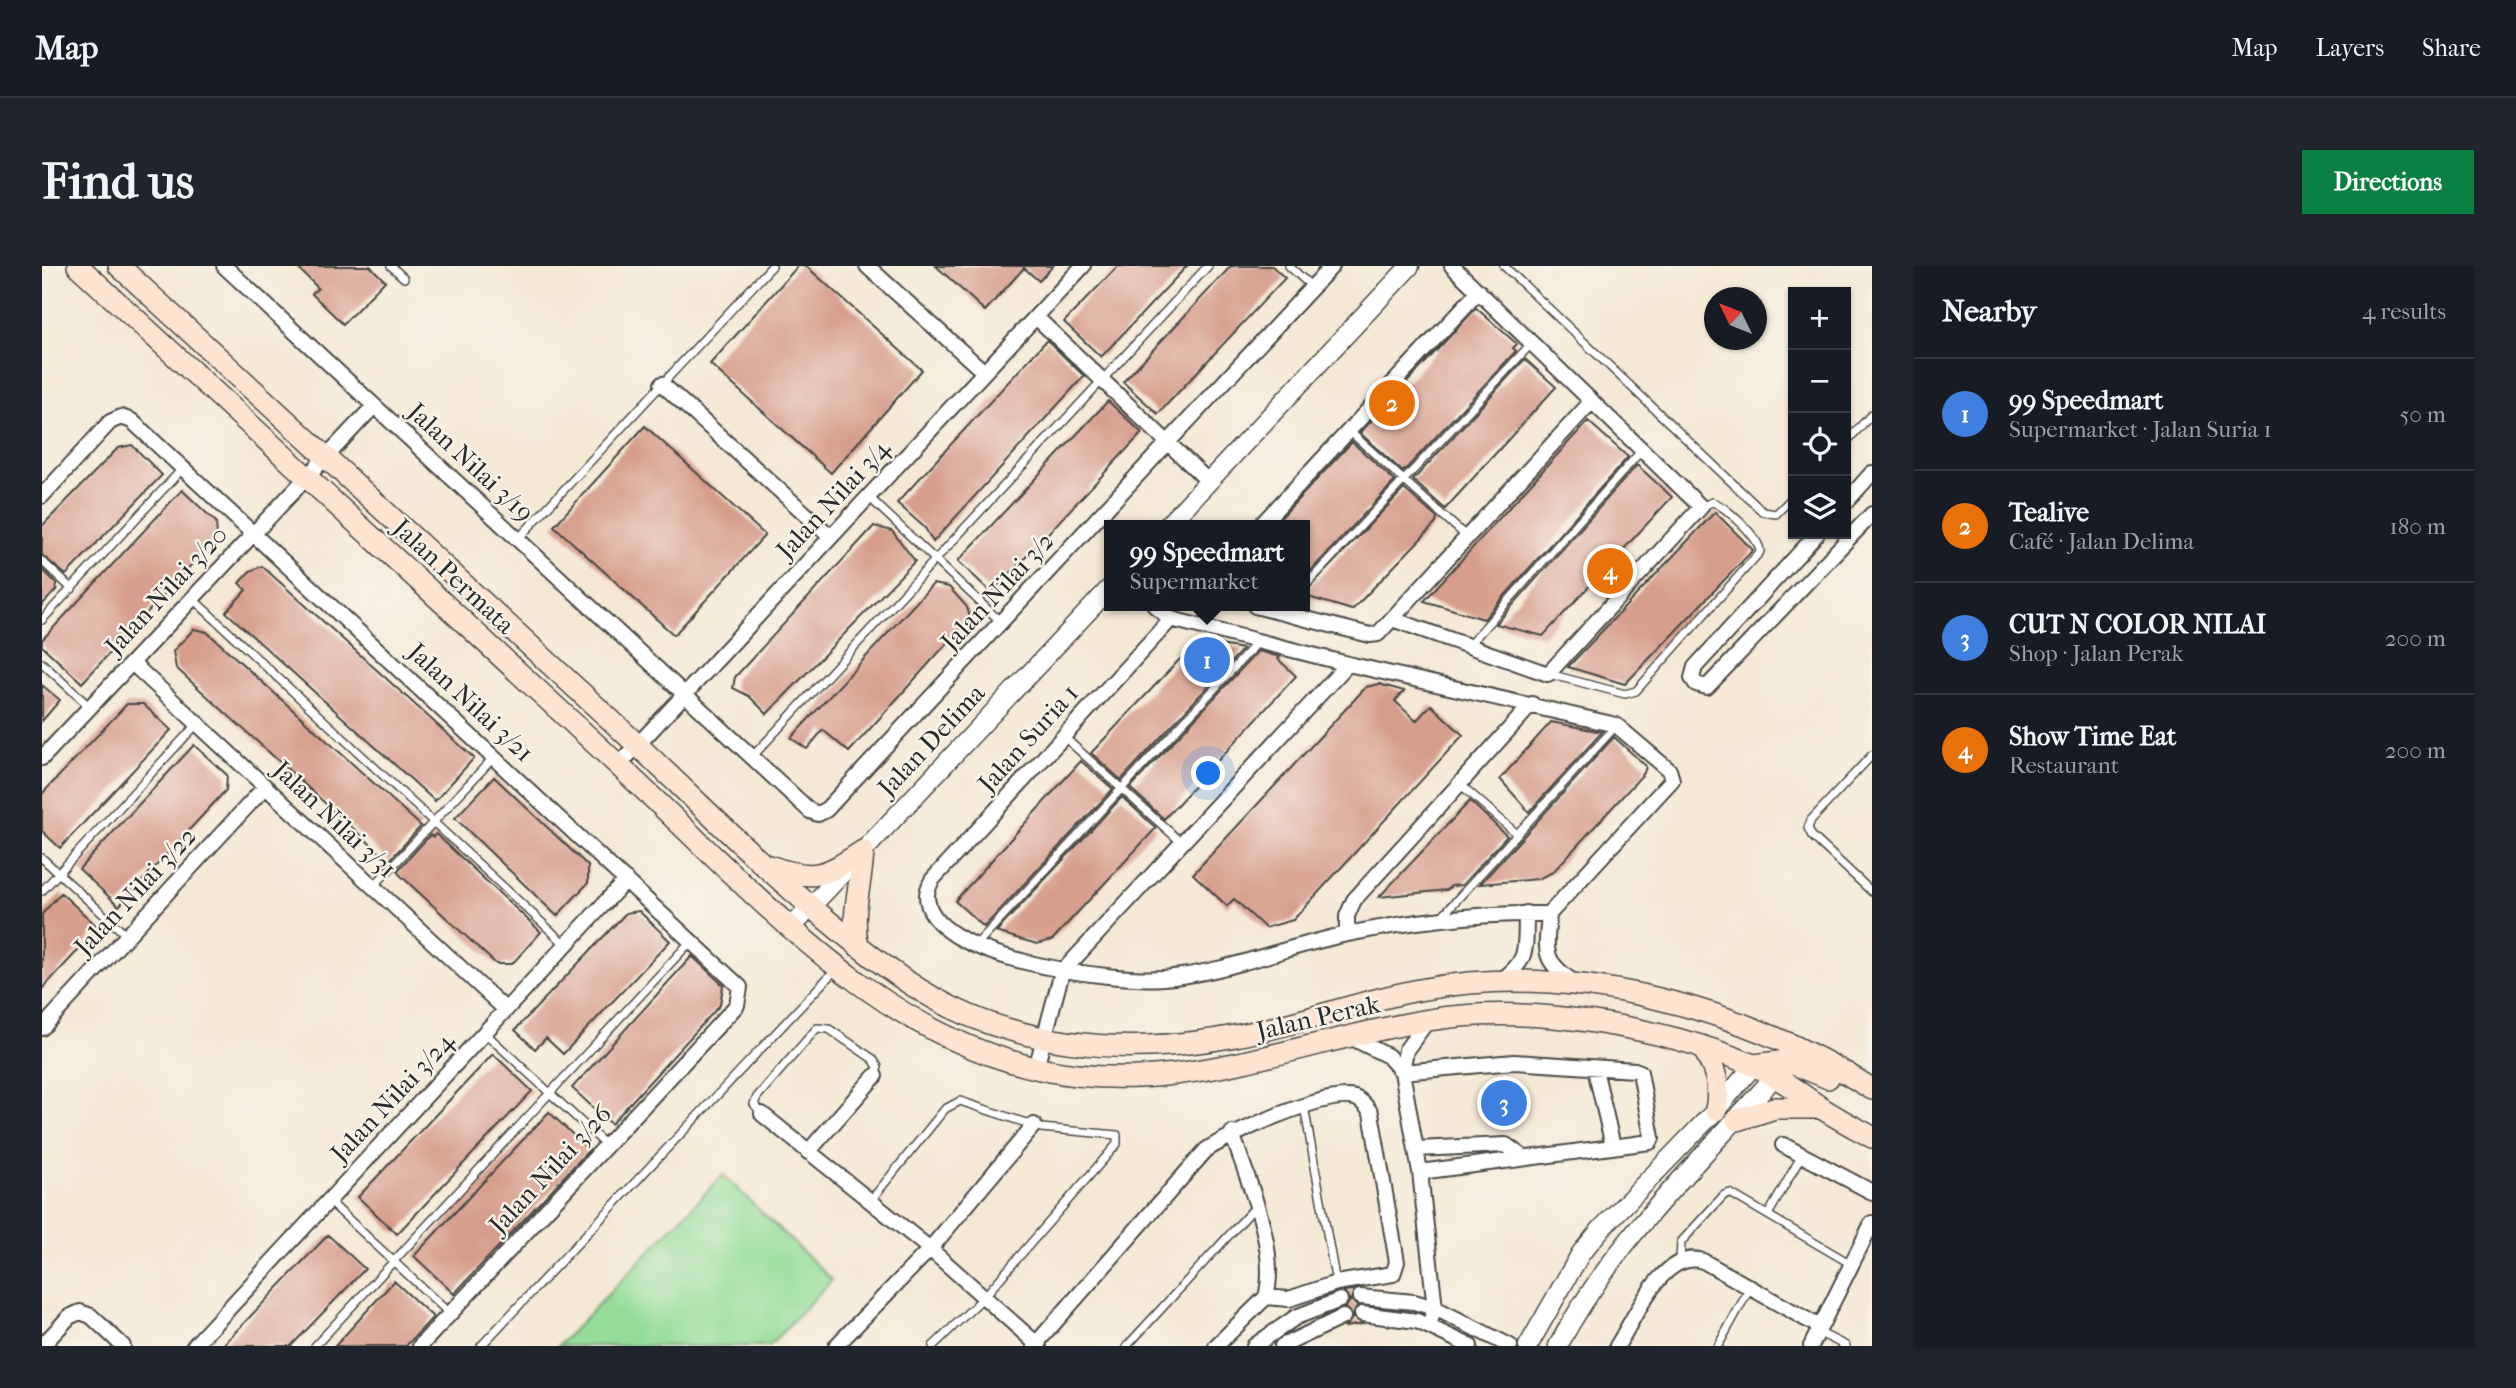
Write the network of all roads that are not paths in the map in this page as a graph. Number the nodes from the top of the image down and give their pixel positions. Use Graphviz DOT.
graph roads {
  1 [pos="78,266"];
  2 [pos="120,266"];
  3 [pos="224,266"];
  4 [pos="391,266"];
  5 [pos="772,266"];
  6 [pos="867,266"];
  7 [pos="1083,266"];
  8 [pos="1208,266"];
  9 [pos="1289,266"];
  10 [pos="1332,266"];
  11 [pos="1410,266"];
  12 [pos="1452,266"];
  13 [pos="1504,266"];
  14 [pos="404,278"];
  15 [pos="1312,287"];
  16 [pos="1479,291"];
  17 [pos="1036,317"];
  18 [pos="1532,343"];
  19 [pos="984,372"];
  20 [pos="1102,380"];
  21 [pos="662,384"];
  22 [pos="1592,401"];
  23 [pos="374,405"];
  24 [pos="1872,414"];
  25 [pos="1348,430"];
  26 [pos="1851,437"];
  27 [pos="1168,443"];
  28 [pos="1642,450"];
  29 [pos="326,456"];
  30 [pos="183,468"];
  31 [pos="1872,473"];
  32 [pos="306,477"];
  33 [pos="1404,480"];
  34 [pos="1209,482"];
  35 [pos="42,496"];
  36 [pos="868,496"];
  37 [pos="1851,496"];
  38 [pos="1788,502"];
  39 [pos="1701,507"];
  40 [pos="1872,514"];
  41 [pos="1173,520"];
  42 [pos="1266,520"];
  43 [pos="253,534"];
  44 [pos="1851,536"];
  45 [pos="831,537"];
  46 [pos="1467,537"];
  47 [pos="518,539"];
  48 [pos="1812,539"];
  49 [pos="1848,539"];
  50 [pos="935,560"];
  51 [pos="42,561"];
  52 [pos="1310,581"];
  53 [pos="72,589"];
  54 [pos="1104,594"];
  55 [pos="192,598"];
  56 [pos="1161,611"];
  57 [pos="1291,611"];
  58 [pos="1171,619"];
  59 [pos="1392,619"];
  60 [pos="42,621"];
  61 [pos="1001,622"];
  62 [pos="1259,640"];
  63 [pos="1469,646"];
  64 [pos="42,663"];
  65 [pos="131,663"];
  66 [pos="1348,664"];
  67 [pos="1548,674"];
  68 [pos="684,694"];
  69 [pos="1532,704"];
  70 [pos="90,707"];
  71 [pos="197,724"];
  72 [pos="1616,725"];
  73 [pos="1063,736"];
  74 [pos="638,745"];
  75 [pos="1872,755"];
  76 [pos="494,757"];
  77 [pos="752,757"];
  78 [pos="42,758"];
  79 [pos="619,765"];
  80 [pos="1460,784"];
  81 [pos="265,787"];
  82 [pos="1121,788"];
  83 [pos="434,822"];
  84 [pos="1517,834"];
  85 [pos="1182,843"];
  86 [pos="863,851"];
  87 [pos="42,858"];
  88 [pos="762,863"];
  89 [pos="58,873"];
  90 [pos="626,880"];
  91 [pos="373,887"];
  92 [pos="42,891"];
  93 [pos="1872,892"];
  94 [pos="811,907"];
  95 [pos="1526,913"];
  96 [pos="1549,914"];
  97 [pos="1439,919"];
  98 [pos="791,928"];
  99 [pos="1347,934"];
  100 [pos="127,936"];
  101 [pos="692,941"];
  102 [pos="566,945"];
  103 [pos="858,946"];
  104 [pos="975,946"];
  105 [pos="836,968"];
  106 [pos="1062,972"];
  107 [pos="1500,981"];
  108 [pos="1580,986"];
  109 [pos="1686,1006"];
  110 [pos="506,1010"];
  111 [pos="1428,1020"];
  112 [pos="717,1026"];
  113 [pos="42,1028"];
  114 [pos="485,1033"];
  115 [pos="1044,1038"];
  116 [pos="1352,1038"];
  117 [pos="1702,1046"];
  118 [pos="1036,1068"];
  119 [pos="1767,1068"];
  120 [pos="1595,1069"];
  121 [pos="1402,1072"];
  122 [pos="875,1076"];
  123 [pos="1872,1089"];
  124 [pos="550,1093"];
  125 [pos="1872,1103"];
  126 [pos="1304,1105"];
  127 [pos="1821,1108"];
  128 [pos="1716,1110"];
  129 [pos="762,1114"];
  130 [pos="1737,1119"];
  131 [pos="1034,1125"];
  132 [pos="1232,1133"];
  133 [pos="1872,1137"];
  134 [pos="606,1145"];
  135 [pos="1783,1145"];
  136 [pos="1613,1146"];
  137 [pos="1416,1149"];
  138 [pos="808,1152"];
  139 [pos="1802,1155"];
  140 [pos="1524,1158"];
  141 [pos="1420,1172"];
  142 [pos="1872,1192"];
  143 [pos="871,1200"];
  144 [pos="329,1201"];
  145 [pos="1256,1206"];
  146 [pos="1768,1215"];
  147 [pos="1872,1223"];
  148 [pos="930,1249"];
  149 [pos="394,1261"];
  150 [pos="1680,1261"];
  151 [pos="1851,1264"];
  152 [pos="1336,1283"];
  153 [pos="1750,1288"];
  154 [pos="984,1297"];
  155 [pos="1266,1297"];
  156 [pos="1360,1297"];
  157 [pos="1340,1300"];
  158 [pos="1435,1308"];
  159 [pos="450,1314"];
  160 [pos="1362,1314"];
  161 [pos="1343,1317"];
  162 [pos="1429,1325"];
  163 [pos="1819,1330"];
  164 [pos="1037,1345"];
  165 [pos="42,1346"];
  166 [pos="123,1346"];
  167 [pos="194,1346"];
  168 [pos="315,1346"];
  169 [pos="420,1346"];
  170 [pos="481,1346"];
  171 [pos="836,1346"];
  172 [pos="933,1346"];
  173 [pos="1127,1346"];
  174 [pos="1216,1346"];
  175 [pos="1254,1346"];
  176 [pos="1282,1346"];
  177 [pos="1470,1346"];
  178 [pos="1510,1346"];
  179 [pos="1528,1346"];
  180 [pos="1559,1346"];
  181 [pos="1617,1346"];
  182 [pos="1718,1346"];
  183 [pos="1811,1346"];
  184 [pos="1846,1346"];
  1 -- 32 [label="main road, Jalan Permata"];
  2 -- 29 [label="main road, Jalan Permata"];
  3 -- 23 [label="street, Jalan Nilai 3/19"];
  4 -- 14 [label="lane"];
  5 -- 21 [label="lane"];
  6 -- 19 [label="street"];
  7 -- 17 [label="street, Jalan Nilai 3/4"];
  8 -- 20 [label="lane"];
  9 -- 15 [label="lane"];
  10 -- 15 [label="street, Jalan Nilai 3/2"];
  11 -- 34 [label="street"];
  12 -- 16 [label="street"];
  13 -- 38 [label="lane"];
  15 -- 27 [label="street, Jalan Nilai 3/2"];
  16 -- 18 [label="street"];
  16 -- 25 [label="street"];
  17 -- 19 [label="street, Jalan Nilai 3/4"];
  17 -- 20 [label="street"];
  18 -- 22 [label="street"];
  18 -- 33 [label="lane"];
  19 -- 36 [label="street, Jalan Nilai 3/4"];
  20 -- 27 [label="street"];
  20 -- 50 [label="lane"];
  21 -- 45 [label="street"];
  21 -- 47 [label="lane"];
  22 -- 28 [label="street"];
  22 -- 46 [label="street"];
  23 -- 29 [label="street, Jalan Nilai 3/20"];
  23 -- 47 [label="street, Jalan Nilai 3/19"];
  24 -- 26 [label="lane"];
  25 -- 33 [label="lane"];
  25 -- 42 [label="street"];
  27 -- 34 [label="street"];
  27 -- 61 [label="street, Jalan Nilai 3/2"];
  28 -- 39 [label="street"];
  28 -- 63 [label="lane"];
  29 -- 32 [label="street, Jalan Nilai 3/20"];
  29 -- 74 [label="main road, Jalan Permata"];
  30 -- 35 [label="street, Jalan Nilai 3/21"];
  30 -- 43 [label="street, Jalan Nilai 3/21"];
  30 -- 53 [label="lane"];
  31 -- 37 [label="street"];
  32 -- 43 [label="street, Jalan Nilai 3/20"];
  32 -- 79 [label="main road, Jalan Permata"];
  33 -- 46 [label="lane"];
  33 -- 52 [label="lane"];
  34 -- 41 [label="street"];
  36 -- 45 [label="street, Jalan Nilai 3/4"];
  36 -- 50 [label="lane"];
  39 -- 67 [label="street"];
  39 -- 67 [label="lane"];
  40 -- 44 [label="street"];
  43 -- 55 [label="street, Jalan Nilai 3/20"];
  43 -- 76 [label="street, Jalan Nilai 3/21"];
  45 -- 68 [label="street, Jalan Nilai 3/4"];
  46 -- 59 [label="street"];
  47 -- 68 [label="street, Jalan Nilai 3/19"];
  48 -- 49 [label="street"];
  50 -- 61 [label="lane"];
  50 -- 77 [label="lane"];
  51 -- 53 [label="lane"];
  53 -- 60 [label="lane"];
  54 -- 86 [label="street, Jalan Delima"];
  55 -- 65 [label="street, Jalan Nilai 3/20"];
  55 -- 83 [label="lane"];
  56 -- 58 [label="street"];
  57 -- 59 [label="street"];
  58 -- 62 [label="street"];
  58 -- 73 [label="street, Jalan Suria 1"];
  59 -- 63 [label="street"];
  61 -- 77 [label="street, Jalan Nilai 3/2"];
  62 -- 66 [label="street"];
  62 -- 82 [label="lane"];
  63 -- 67 [label="street"];
  64 -- 70 [label="lane"];
  65 -- 70 [label="street, Jalan Nilai 3/20"];
  65 -- 71 [label="street, Jalan Nilai 3/31"];
  66 -- 69 [label="street"];
  66 -- 85 [label="street"];
  68 -- 74 [label="street, Jalan Nilai 3/4"];
  68 -- 77 [label="street, Jalan Nilai 3/2"];
  69 -- 72 [label="street"];
  69 -- 80 [label="street"];
  70 -- 78 [label="street, Jalan Nilai 3/20"];
  71 -- 81 [label="street, Jalan Nilai 3/31"];
  71 -- 89 [label="lane"];
  72 -- 84 [label="lane"];
  72 -- 96 [label="street"];
  73 -- 82 [label="lane"];
  73 -- 104 [label="street, Jalan Suria 1"];
  74 -- 79 [label="street, Jalan Nilai 3/4"];
  74 -- 88 [label="main road, Jalan Permata"];
  75 -- 93 [label="lane"];
  76 -- 83 [label="lane"];
  76 -- 90 [label="street, Jalan Nilai 3/21"];
  79 -- 98 [label="main road, Jalan Permata"];
  80 -- 84 [label="lane"];
  80 -- 99 [label="street"];
  81 -- 91 [label="street, Jalan Nilai 3/31"];
  81 -- 100 [label="street, Jalan Nilai 3/22"];
  82 -- 85 [label="lane"];
  82 -- 104 [label="lane"];
  83 -- 91 [label="lane"];
  83 -- 102 [label="lane"];
  84 -- 97 [label="lane"];
  85 -- 106 [label="street"];
  86 -- 88 [label="main road"];
  86 -- 94 [label="street, Jalan Delima"];
  86 -- 103 [label="main road"];
  87 -- 89 [label="lane"];
  88 -- 94 [label="main road, Jalan Permata"];
  89 -- 92 [label="lane"];
  89 -- 100 [label="lane"];
  90 -- 101 [label="street, Jalan Nilai 3/21"];
  90 -- 102 [label="street, Jalan Nilai 3/24"];
  91 -- 110 [label="street, Jalan Nilai 3/31"];
  94 -- 98 [label="street, Jalan Delima"];
  94 -- 103 [label="main road, Jalan Perak"];
  95 -- 96 [label="street"];
  95 -- 97 [label="street"];
  95 -- 107 [label="street"];
  96 -- 108 [label="street"];
  97 -- 99 [label="street"];
  98 -- 105 [label="main road, Jalan Perak"];
  99 -- 106 [label="street"];
  100 -- 113 [label="street, Jalan Nilai 3/22"];
  101 -- 112 [label="street, Jalan Nilai 3/21"];
  101 -- 124 [label="lane"];
  102 -- 110 [label="street, Jalan Nilai 3/24"];
  103 -- 115 [label="main road, Jalan Perak"];
  104 -- 106 [label="street"];
  105 -- 118 [label="main road, Jalan Perak"];
  105 -- 170 [label="lane"];
  106 -- 115 [label="street"];
  107 -- 108 [label="main road, Jalan Perak"];
  107 -- 115 [label="main road, Jalan Perak"];
  108 -- 109 [label="main road, Jalan Perak"];
  109 -- 119 [label="main road"];
  109 -- 123 [label="main road, Jalan Perak"];
  110 -- 114 [label="street, Jalan Nilai 3/24"];
  111 -- 116 [label="main road, Jalan Perak"];
  111 -- 117 [label="main road, Jalan Perak"];
  111 -- 121 [label="street"];
  112 -- 134 [label="street, Jalan Nilai 3/26"];
  114 -- 124 [label="lane"];
  114 -- 144 [label="street, Jalan Nilai 3/24"];
  115 -- 118 [label="street"];
  116 -- 118 [label="main road, Jalan Perak"];
  116 -- 121 [label="street"];
  117 -- 119 [label="main road, Jalan Perak"];
  117 -- 128 [label="main road"];
  119 -- 125 [label="main road"];
  119 -- 127 [label="main road, Jalan Perak"];
  119 -- 128 [label="street"];
  119 -- 130 [label="street"];
  120 -- 121 [label="street"];
  120 -- 136 [label="street"];
  120 -- 136 [label="street"];
  121 -- 137 [label="street"];
  122 -- 129 [label="lane"];
  122 -- 138 [label="street"];
  124 -- 134 [label="lane"];
  124 -- 149 [label="lane"];
  126 -- 132 [label="street"];
  126 -- 152 [label="lane"];
  126 -- 152 [label="street"];
  127 -- 130 [label="main road"];
  127 -- 133 [label="main road, Jalan Perak"];
  128 -- 179 [label="street"];
  129 -- 138 [label="street"];
  130 -- 180 [label="street"];
  131 -- 143 [label="lane"];
  131 -- 148 [label="street"];
  131 -- 154 [label="lane"];
  132 -- 145 [label="street"];
  132 -- 164 [label="street"];
  134 -- 159 [label="street, Jalan Nilai 3/26"];
  135 -- 139 [label="street"];
  136 -- 140 [label="street"];
  137 -- 140 [label="street"];
  137 -- 141 [label="street"];
  138 -- 143 [label="street"];
  139 -- 142 [label="street"];
  139 -- 146 [label="lane"];
  140 -- 141 [label="street"];
  141 -- 158 [label="street"];
  143 -- 148 [label="street"];
  144 -- 149 [label="lane"];
  144 -- 167 [label="street, Jalan Nilai 3/24"];
  145 -- 155 [label="street"];
  145 -- 173 [label="lane"];
  146 -- 150 [label="lane"];
  146 -- 151 [label="lane"];
  147 -- 151 [label="street"];
  148 -- 154 [label="street"];
  148 -- 171 [label="street"];
  149 -- 159 [label="lane"];
  149 -- 168 [label="lane"];
  150 -- 153 [label="street"];
  150 -- 181 [label="street"];
  151 -- 163 [label="street"];
  152 -- 155 [label="street"];
  153 -- 163 [label="street"];
  153 -- 182 [label="lane"];
  154 -- 164 [label="street"];
  154 -- 172 [label="lane"];
  155 -- 174 [label="street"];
  156 -- 158 [label="street"];
  157 -- 175 [label="street"];
  158 -- 162 [label="street"];
  158 -- 178 [label="street"];
  159 -- 169 [label="street, Jalan Nilai 3/26"];
  160 -- 162 [label="street"];
  161 -- 176 [label="street"];
  162 -- 177 [label="street"];
  163 -- 183 [label="street"];
  163 -- 184 [label="lane"];
  165 -- 166 [label="street"];
}
